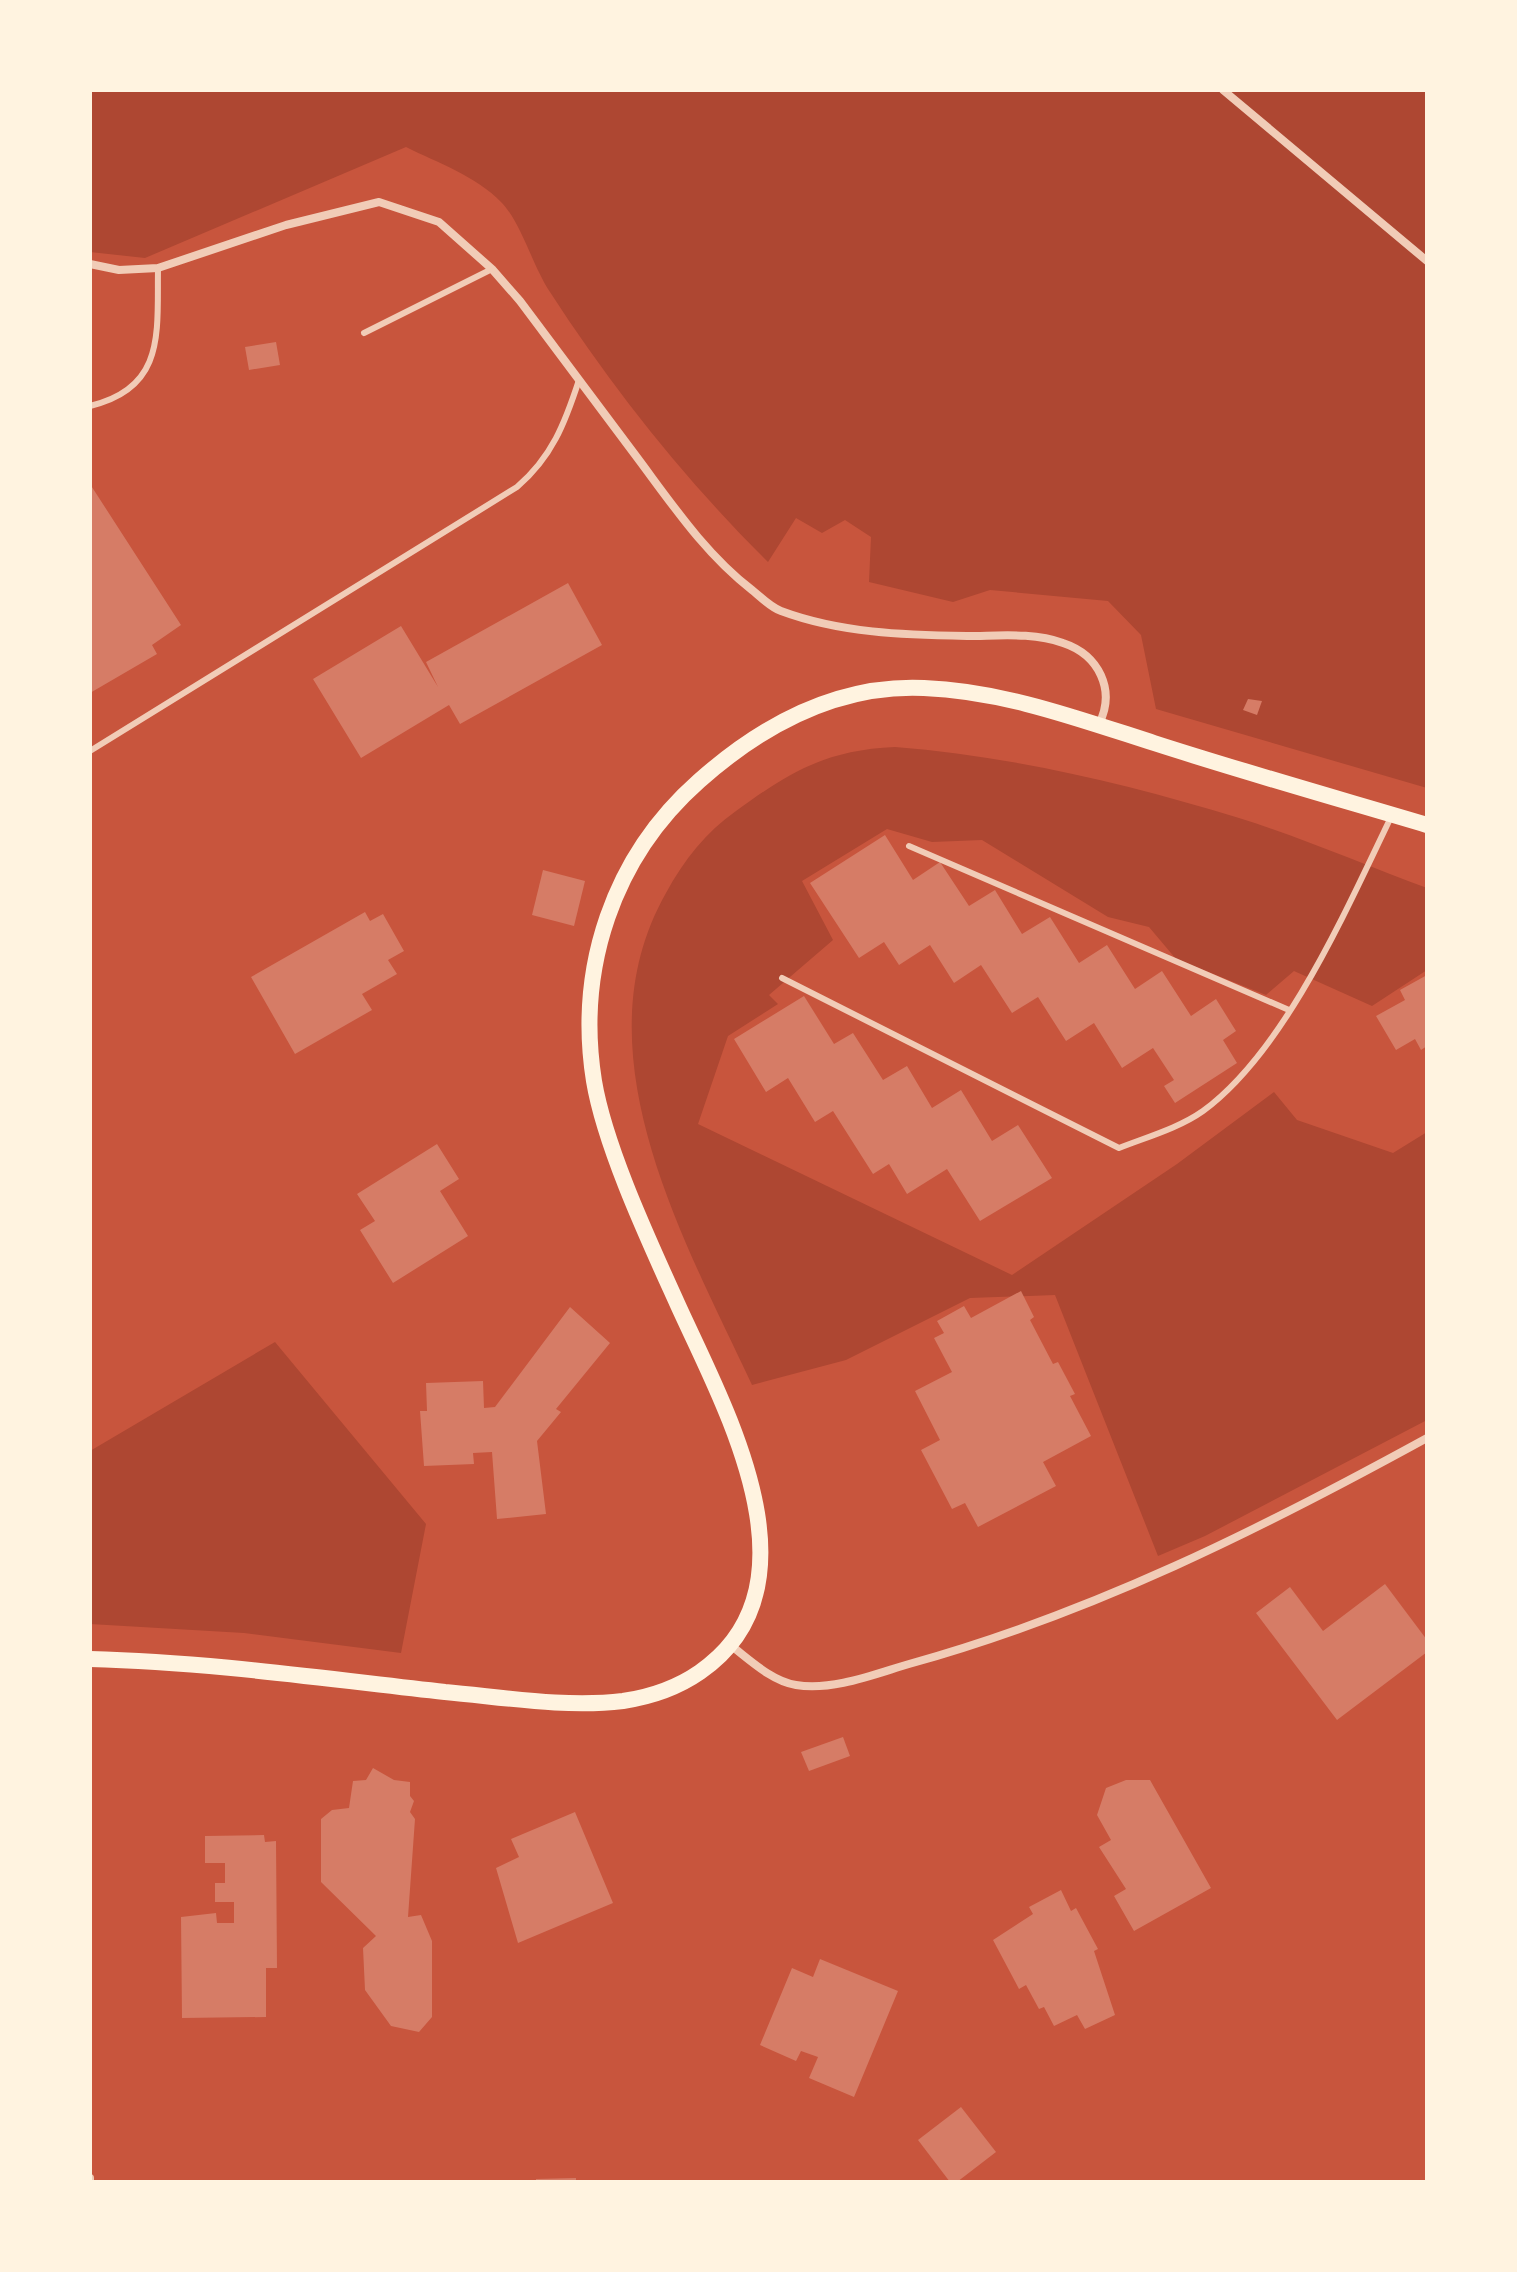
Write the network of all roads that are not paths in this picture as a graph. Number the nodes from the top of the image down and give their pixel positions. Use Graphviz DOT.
graph roads {
  1 [pos="1223,90"];
  2 [pos="1427,261"];
  3 [pos="90,264"];
  4 [pos="158,268"];
  5 [pos="492,269"];
  6 [pos="364,333"];
  7 [pos="579,380"];
  8 [pos="90,406"];
  9 [pos="1099,724"];
  10 [pos="90,751"];
  11 [pos="1392,814"];
  12 [pos="1427,825"];
  13 [pos="909,846"];
  14 [pos="782,978"];
  15 [pos="1289,1010"];
  16 [pos="1427,1438"];
  17 [pos="729,1644"];
  18 [pos="90,1659"];
  1 -- 2 [label="street"];
  3 -- 4 [label="street"];
  4 -- 5 [label="street"];
  4 -- 8 [label="lane"];
  5 -- 6 [label="lane"];
  5 -- 7 [label="street"];
  7 -- 9 [label="street"];
  7 -- 10 [label="lane"];
  9 -- 11 [label="main road"];
  9 -- 17 [label="main road"];
  11 -- 12 [label="main road"];
  11 -- 15 [label="lane"];
  13 -- 15 [label="lane"];
  14 -- 15 [label="lane"];
  16 -- 17 [label="street"];
  17 -- 18 [label="main road"];
}
